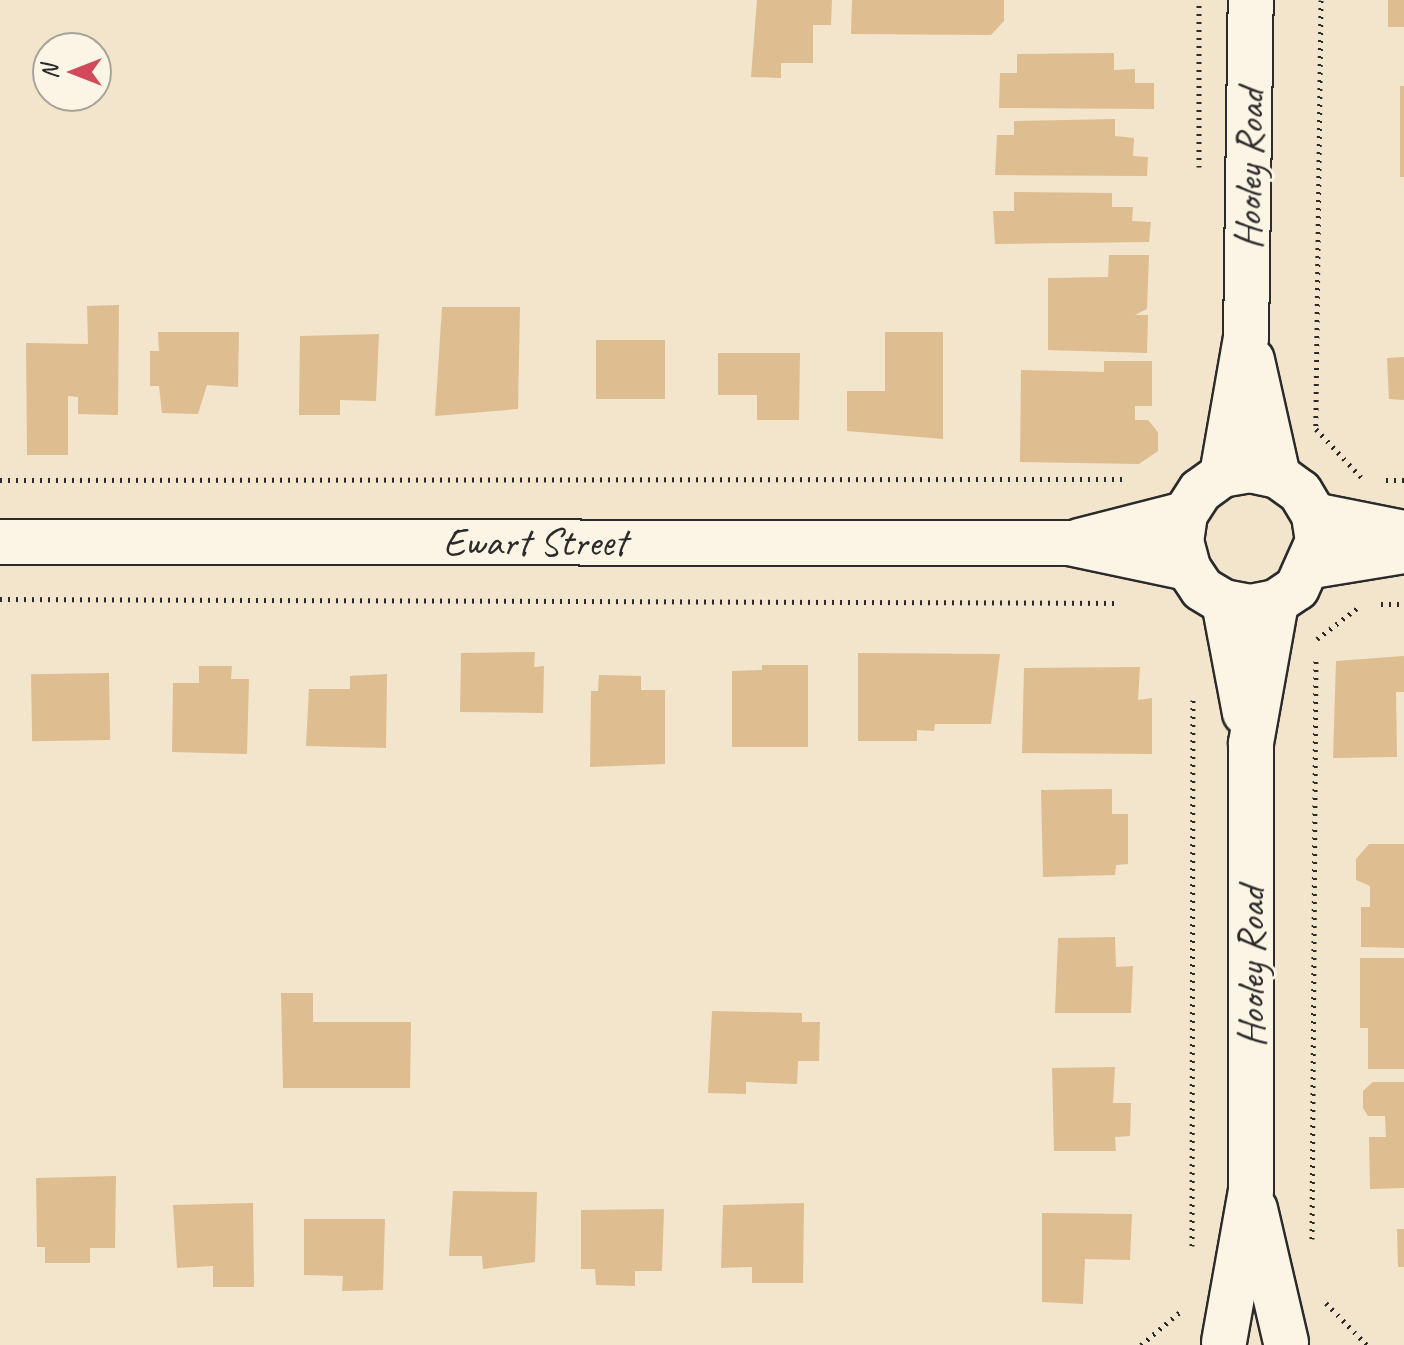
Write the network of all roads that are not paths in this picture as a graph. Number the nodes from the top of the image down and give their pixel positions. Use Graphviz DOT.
graph roads {
  1 [pos="1251,0"];
  2 [pos="1246,338"];
  3 [pos="1222,475"];
  4 [pos="1278,476"];
  5 [pos="1185,514"];
  6 [pos="1314,515"];
  7 [pos="1404,533"];
  8 [pos="0,542"];
  9 [pos="1069,543"];
  10 [pos="1404,551"];
  11 [pos="1312,566"];
  12 [pos="1188,568"];
  13 [pos="1224,602"];
  14 [pos="1276,602"];
  15 [pos="1251,743"];
  16 [pos="1251,1191"];
  17 [pos="1222,1343"];
  18 [pos="1288,1343"];
  1 -- 2 [label="street, Hooley Road"];
  2 -- 3 [label="street, Hooley Road"];
  2 -- 4 [label="street, Hooley Road"];
  3 -- 4 [label="street"];
  3 -- 5 [label="street"];
  4 -- 6 [label="street"];
  5 -- 9 [label="street, Ewart Street"];
  5 -- 12 [label="street"];
  6 -- 7 [label="street"];
  6 -- 11 [label="street"];
  8 -- 9 [label="street, Ewart Street"];
  9 -- 12 [label="street, Ewart Street"];
  10 -- 11 [label="street"];
  11 -- 14 [label="street"];
  12 -- 13 [label="street"];
  13 -- 14 [label="street"];
  13 -- 15 [label="street, Hooley Road"];
  14 -- 15 [label="street, Hooley Road"];
  15 -- 16 [label="street, Hooley Road"];
  16 -- 17 [label="street, Hooley Road"];
  16 -- 18 [label="street, Hooley Road"];
  17 -- 18 [label="street"];
}
